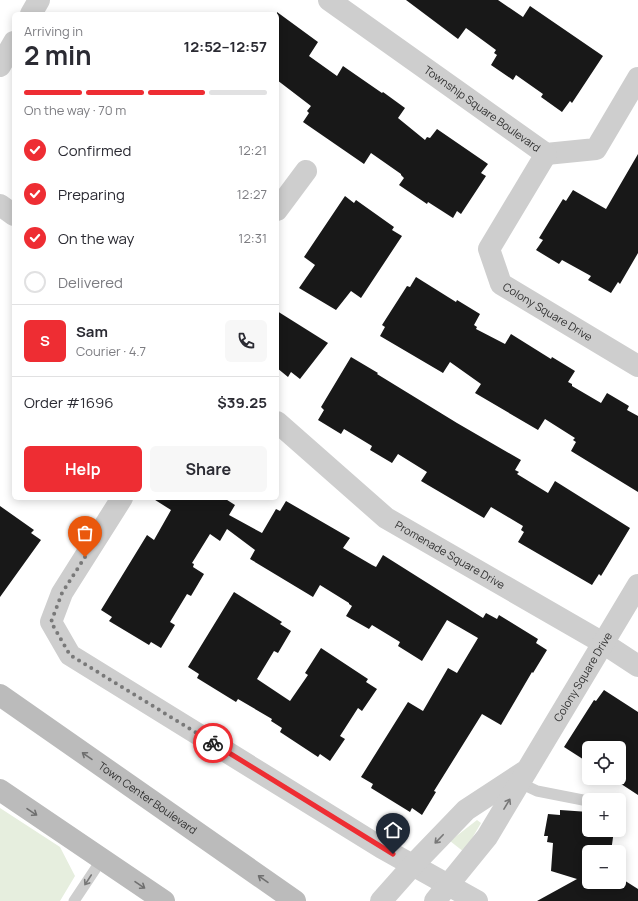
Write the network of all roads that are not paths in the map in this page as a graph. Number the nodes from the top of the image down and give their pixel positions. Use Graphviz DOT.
graph roads {
  1 [pos="39,0"];
  2 [pos="329,0"];
  3 [pos="32,12"];
  4 [pos="12,45"];
  5 [pos="0,66"];
  6 [pos="638,78"];
  7 [pos="546,154"];
  8 [pos="306,171"];
  9 [pos="0,204"];
  10 [pos="279,207"];
  11 [pos="12,213"];
  12 [pos="638,366"];
  13 [pos="279,424"];
  14 [pos="121,500"];
  15 [pos="638,585"];
  16 [pos="603,643"];
  17 [pos="638,666"];
  18 [pos="0,695"];
  19 [pos="524,776"];
  20 [pos="0,790"];
  21 [pos="582,799"];
  22 [pos="102,859"];
  23 [pos="413,866"];
  24 [pos="442,893"];
  25 [pos="74,901"];
  26 [pos="164,901"];
  27 [pos="295,901"];
  28 [pos="382,901"];
  29 [pos="478,901"];
  1 -- 3 [label="street"];
  2 -- 7 [label="street, Township Square Boulevard"];
  4 -- 5 [label="street"];
  6 -- 7 [label="street, Township Square Boulevard"];
  7 -- 12 [label="street, Colony Square Drive"];
  8 -- 10 [label="street"];
  9 -- 11 [label="street"];
  13 -- 16 [label="street, Promenade Square Drive"];
  14 -- 23 [label="street"];
  15 -- 16 [label="street, Colony Square Drive"];
  16 -- 17 [label="street, Promenade Square Drive"];
  16 -- 19 [label="street, Colony Square Drive"];
  27 -- 18 [label="main road, Town Center Boulevard, one-way"];
  19 -- 21 [label="lane"];
  19 -- 23 [label="street, Colony Square Drive, one-way"];
  24 -- 19 [label="street, Colony Square Drive, one-way"];
  20 -- 22 [label="main road, one-way"];
  22 -- 25 [label="lane, one-way"];
  22 -- 26 [label="main road, one-way"];
  23 -- 24 [label="street"];
  23 -- 28 [label="street, Colony Square Drive"];
  24 -- 29 [label="street"];
}
